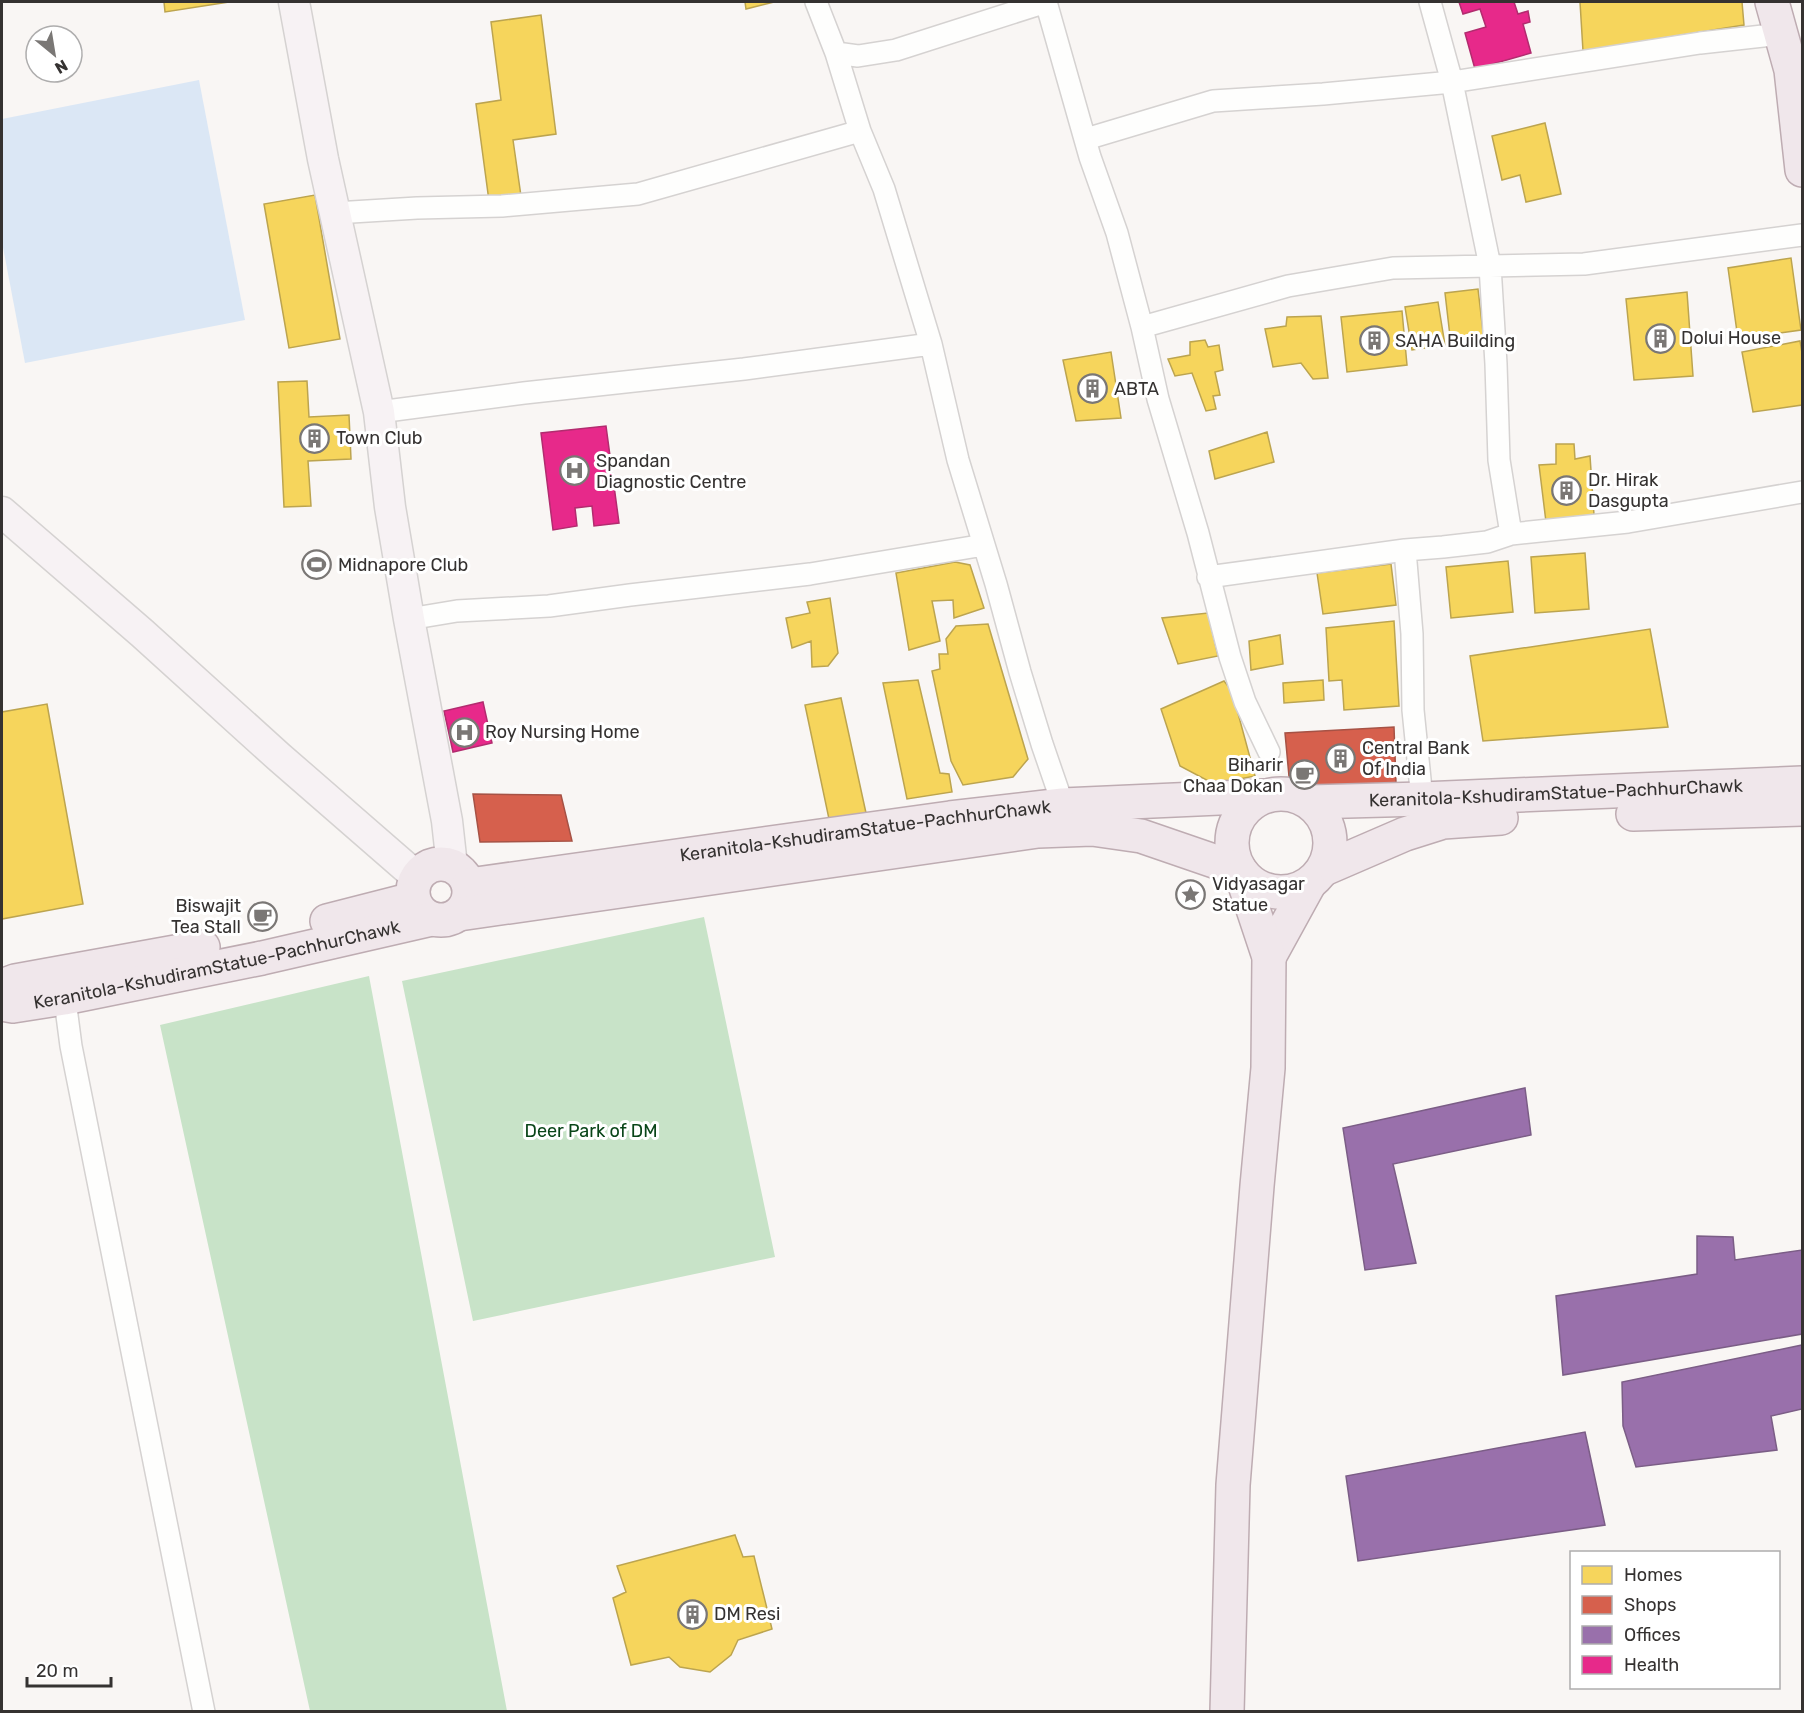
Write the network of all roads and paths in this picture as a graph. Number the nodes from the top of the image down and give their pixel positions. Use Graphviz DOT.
graph roads {
  1 [pos="294,2"];
  2 [pos="816,2"];
  3 [pos="1046,2"];
  4 [pos="1430,2"];
  5 [pos="1772,2"];
  6 [pos="1781,34"];
  7 [pos="836,53"];
  8 [pos="1797,70"];
  9 [pos="1452,82"];
  10 [pos="860,130"];
  11 [pos="1086,139"];
  12 [pos="1803,170"];
  13 [pos="335,213"];
  14 [pos="1803,235"];
  15 [pos="1490,266"];
  16 [pos="1142,327"];
  17 [pos="931,345"];
  18 [pos="379,412"];
  19 [pos="1803,492"];
  20 [pos="2,512"];
  21 [pos="1510,534"];
  22 [pos="984,545"];
  23 [pos="1405,550"];
  24 [pos="1208,577"];
  25 [pos="408,619"];
  26 [pos="1269,752"];
  27 [pos="1803,783"];
  28 [pos="1264,796"];
  29 [pos="1422,799"];
  30 [pos="1310,802"];
  31 [pos="1063,805"];
  32 [pos="1803,809"];
  33 [pos="1241,873"];
  34 [pos="1316,878"];
  35 [pos="440,893"];
  36 [pos="1269,957"];
  37 [pos="62,985"];
  38 [pos="2,986"];
  39 [pos="2,1004"];
  40 [pos="204,1712"];
  41 [pos="1227,1712"];
  1 -- 13 [label="street"];
  2 -- 7 [label="street"];
  3 -- 7 [label="street"];
  3 -- 11 [label="street"];
  4 -- 9 [label="street"];
  5 -- 6 [label="main road"];
  6 -- 8 [label="main road"];
  6 -- 9 [label="street"];
  7 -- 10 [label="street"];
  8 -- 12 [label="main road"];
  9 -- 11 [label="street"];
  9 -- 15 [label="street"];
  10 -- 13 [label="street"];
  10 -- 17 [label="street"];
  11 -- 16 [label="street"];
  13 -- 18 [label="street"];
  14 -- 15 [label="street"];
  15 -- 16 [label="street"];
  15 -- 21 [label="street"];
  16 -- 24 [label="street"];
  17 -- 18 [label="street"];
  17 -- 22 [label="street"];
  18 -- 25 [label="street"];
  19 -- 21 [label="street"];
  20 -- 35 [label="street"];
  21 -- 23 [label="street"];
  22 -- 25 [label="street"];
  22 -- 31 [label="street"];
  23 -- 24 [label="street"];
  23 -- 29 [label="street"];
  24 -- 26 [label="street"];
  25 -- 35 [label="street"];
  27 -- 29 [label="main road, Keranitola-KshudiramStatue-PachhurChawk"];
  28 -- 30 [label="main road, Keranitola-KshudiramStatue-PachhurChawk"];
  28 -- 31 [label="main road, Keranitola-KshudiramStatue-PachhurChawk"];
  28 -- 33 [label="main road"];
  29 -- 30 [label="main road, Keranitola-KshudiramStatue-PachhurChawk"];
  30 -- 34 [label="main road"];
  31 -- 35 [label="main road, Keranitola-KshudiramStatue-PachhurChawk"];
  32 -- 34 [label="main road, Keranitola-KshudiramStatue-PachhurChawk"];
  33 -- 34 [label="main road, Keranitola-KshudiramStatue-PachhurChawk"];
  33 -- 35 [label="main road, Keranitola-KshudiramStatue-PachhurChawk"];
  33 -- 36 [label="main road"];
  34 -- 36 [label="main road"];
  35 -- 37 [label="main road, Keranitola-KshudiramStatue-PachhurChawk"];
  36 -- 41 [label="main road"];
  37 -- 38 [label="main road, Keranitola-KshudiramStatue-PachhurChawk"];
  37 -- 39 [label="main road, Keranitola-KshudiramStatue-PachhurChawk"];
  37 -- 40 [label="street"];
}
